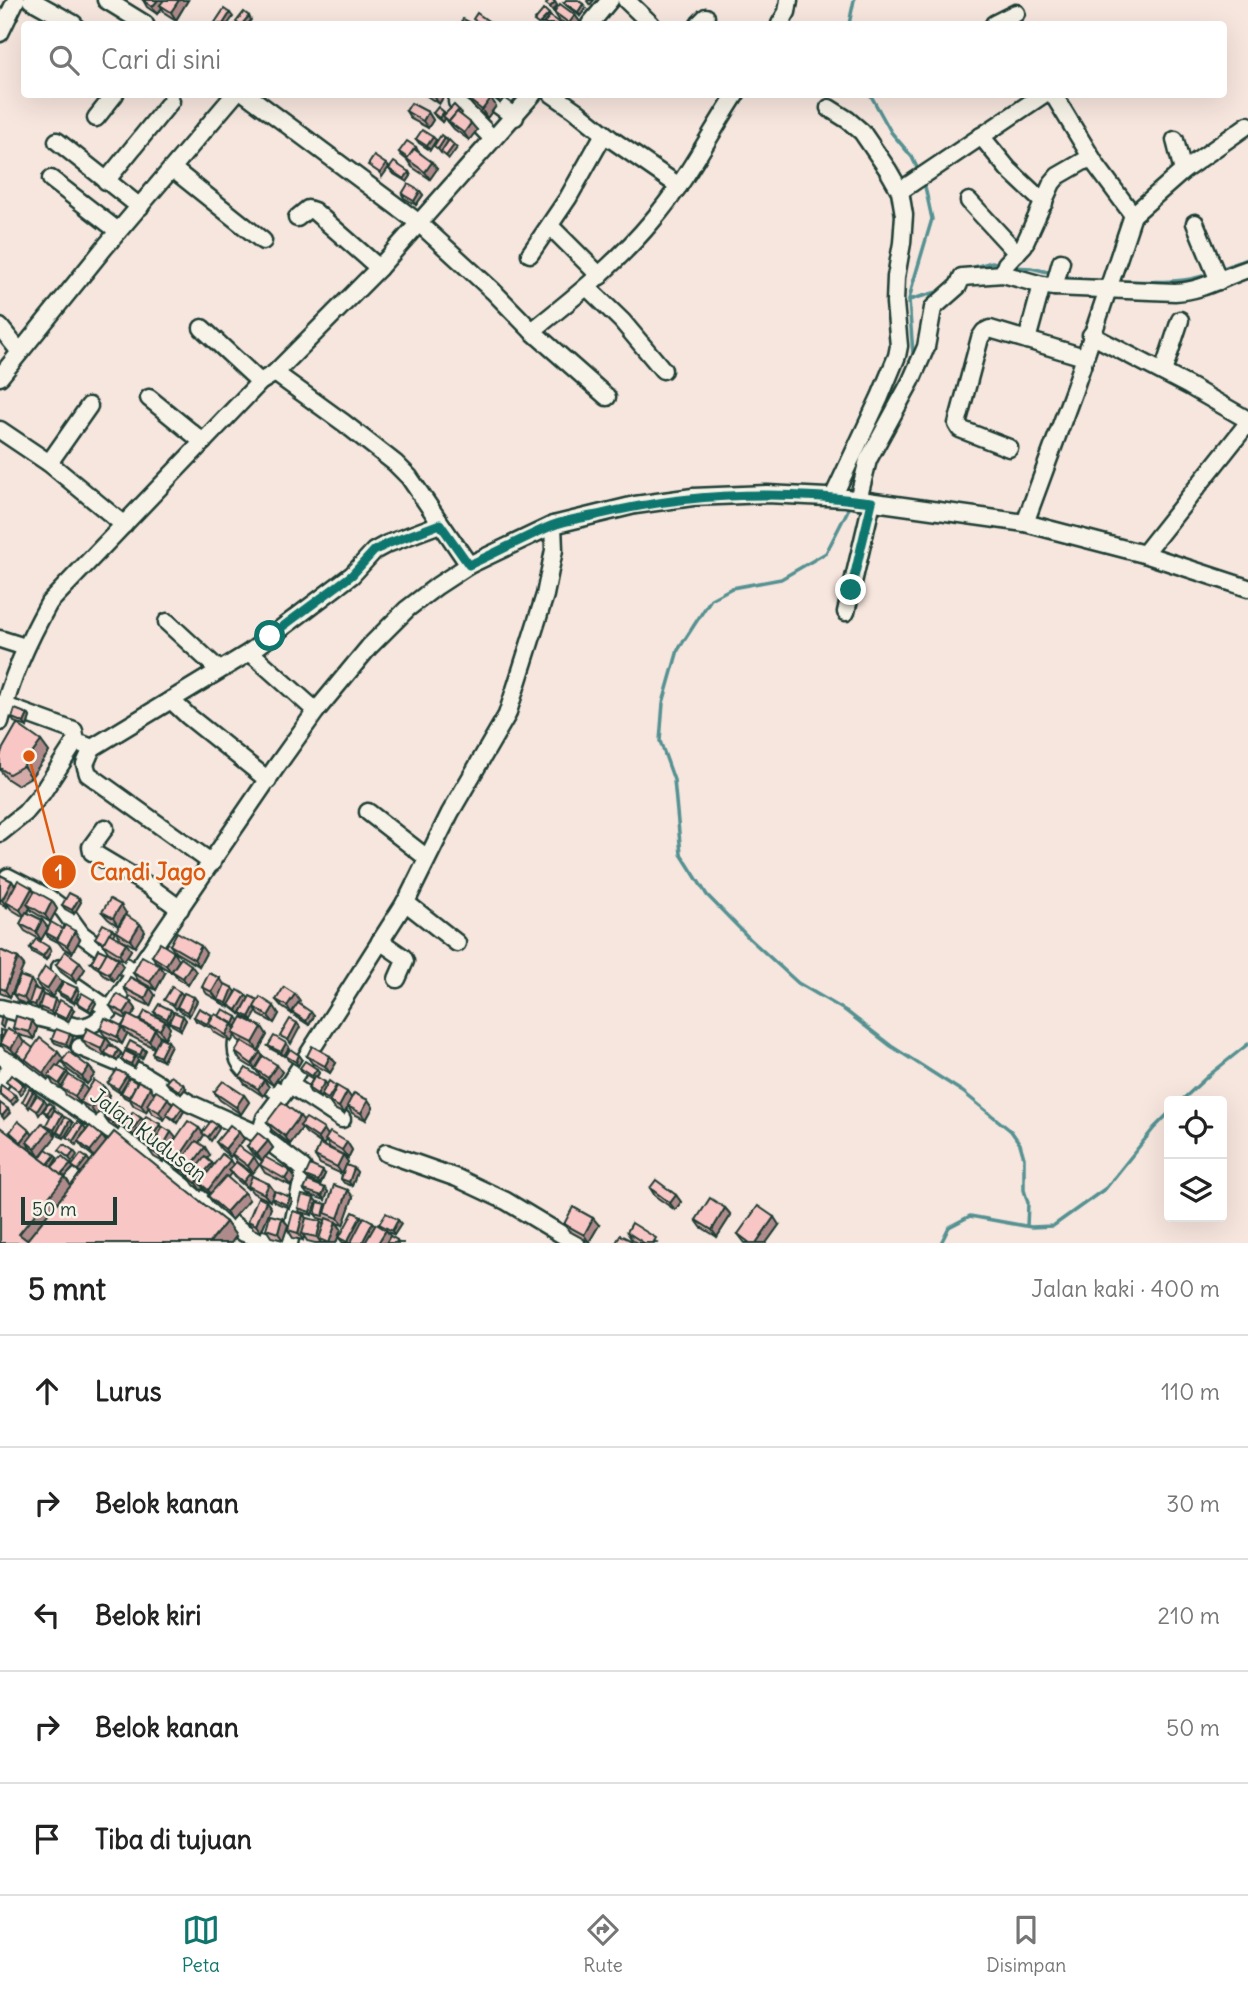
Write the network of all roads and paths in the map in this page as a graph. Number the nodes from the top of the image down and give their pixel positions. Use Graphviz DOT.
graph roads {
  1 [pos="31,0"];
  2 [pos="106,0"];
  3 [pos="610,0"];
  4 [pos="626,0"];
  5 [pos="789,0"];
  6 [pos="9,7"];
  7 [pos="1016,13"];
  8 [pos="121,18"];
  9 [pos="69,21"];
  10 [pos="592,21"];
  11 [pos="649,21"];
  12 [pos="782,21"];
  13 [pos="1000,21"];
  14 [pos="0,33"];
  15 [pos="112,98"];
  16 [pos="231,98"];
  17 [pos="251,98"];
  18 [pos="488,98"];
  19 [pos="530,98"];
  20 [pos="557,98"];
  21 [pos="732,98"];
  22 [pos="1038,98"];
  23 [pos="1055,98"];
  24 [pos="171,101"];
  25 [pos="457,102"];
  26 [pos="829,108"];
  27 [pos="514,117"];
  28 [pos="96,118"];
  29 [pos="1248,125"];
  30 [pos="604,134"];
  31 [pos="981,135"];
  32 [pos="493,139"];
  33 [pos="1175,140"];
  34 [pos="57,141"];
  35 [pos="1091,157"];
  36 [pos="173,169"];
  37 [pos="1183,171"];
  38 [pos="51,178"];
  39 [pos="106,181"];
  40 [pos="679,186"];
  41 [pos="900,191"];
  42 [pos="969,201"];
  43 [pos="1044,203"];
  44 [pos="139,207"];
  45 [pos="1133,215"];
  46 [pos="297,218"];
  47 [pos="419,222"];
  48 [pos="1195,223"];
  49 [pos="550,226"];
  50 [pos="118,231"];
  51 [pos="263,241"];
  52 [pos="530,254"];
  53 [pos="1007,265"];
  54 [pos="379,268"];
  55 [pos="1248,269"];
  56 [pos="1216,275"];
  57 [pos="1054,278"];
  58 [pos="593,282"];
  59 [pos="1110,283"];
  60 [pos="1180,320"];
  61 [pos="0,327"];
  62 [pos="202,328"];
  63 [pos="532,331"];
  64 [pos="1091,335"];
  65 [pos="1027,340"];
  66 [pos="20,352"];
  67 [pos="1084,357"];
  68 [pos="663,370"];
  69 [pos="1163,372"];
  70 [pos="275,373"];
  71 [pos="0,377"];
  72 [pos="260,382"];
  73 [pos="607,397"];
  74 [pos="149,398"];
  75 [pos="89,406"];
  76 [pos="1248,421"];
  77 [pos="0,430"];
  78 [pos="203,442"];
  79 [pos="1009,448"];
  80 [pos="49,463"];
  81 [pos="852,499"];
  82 [pos="1026,523"];
  83 [pos="440,524"];
  84 [pos="124,525"];
  85 [pos="553,525"];
  86 [pos="1144,554"];
  87 [pos="469,565"];
  88 [pos="1248,588"];
  89 [pos="846,612"];
  90 [pos="167,622"];
  91 [pos="0,639"];
  92 [pos="25,648"];
  93 [pos="250,652"];
  94 [pos="219,670"];
  95 [pos="171,700"];
  96 [pos="316,711"];
  97 [pos="2,714"];
  98 [pos="84,745"];
  99 [pos="268,780"];
  100 [pos="368,812"];
  101 [pos="104,828"];
  102 [pos="0,833"];
  103 [pos="427,858"];
  104 [pos="212,863"];
  105 [pos="8,877"];
  106 [pos="405,902"];
  107 [pos="180,909"];
  108 [pos="380,941"];
  109 [pos="457,943"];
  110 [pos="60,968"];
  111 [pos="135,974"];
  112 [pos="397,978"];
  113 [pos="0,1008"];
  114 [pos="110,1010"];
  115 [pos="90,1034"];
  116 [pos="237,1042"];
  117 [pos="0,1055"];
  118 [pos="15,1064"];
  119 [pos="0,1083"];
  120 [pos="286,1089"];
  121 [pos="342,1119"];
  122 [pos="261,1135"];
  123 [pos="386,1153"];
  124 [pos="274,1243"];
  125 [pos="289,1243"];
  126 [pos="576,1243"];
  1 -- 9 [label="street"];
  2 -- 8 [label="street"];
  3 -- 10 [label="street"];
  4 -- 11 [label="street"];
  5 -- 12 [label="street"];
  6 -- 14 [label="street"];
  7 -- 13 [label="street"];
  15 -- 28 [label="street"];
  16 -- 36 [label="street"];
  17 -- 47 [label="street"];
  18 -- 27 [label="street"];
  19 -- 27 [label="street"];
  20 -- 30 [label="street"];
  21 -- 40 [label="street"];
  22 -- 31 [label="street"];
  23 -- 35 [label="street"];
  24 -- 39 [label="street"];
  25 -- 32 [label="street"];
  26 -- 41 [label="street"];
  27 -- 32 [label="street"];
  29 -- 37 [label="street"];
  30 -- 40 [label="street"];
  30 -- 49 [label="street"];
  31 -- 41 [label="street"];
  31 -- 43 [label="street"];
  32 -- 47 [label="street"];
  33 -- 37 [label="street"];
  34 -- 39 [label="street"];
  35 -- 43 [label="street"];
  35 -- 45 [label="street"];
  36 -- 44 [label="street"];
  36 -- 51 [label="street"];
  37 -- 45 [label="street"];
  38 -- 50 [label="street"];
  39 -- 44 [label="street"];
  40 -- 58 [label="street"];
  41 -- 81 [label="street"];
  42 -- 53 [label="street"];
  43 -- 53 [label="street"];
  44 -- 50 [label="street"];
  45 -- 59 [label="street"];
  46 -- 54 [label="street"];
  47 -- 54 [label="street"];
  47 -- 63 [label="street"];
  48 -- 56 [label="street"];
  49 -- 52 [label="street"];
  49 -- 58 [label="street"];
  50 -- 66 [label="street"];
  53 -- 57 [label="street"];
  53 -- 81 [label="street"];
  54 -- 70 [label="street"];
  55 -- 56 [label="street"];
  56 -- 59 [label="street"];
  57 -- 59 [label="street"];
  57 -- 65 [label="street"];
  58 -- 63 [label="street"];
  58 -- 68 [label="street"];
  59 -- 64 [label="street"];
  60 -- 69 [label="street"];
  61 -- 66 [label="street"];
  62 -- 72 [label="street"];
  63 -- 73 [label="street"];
  64 -- 67 [label="street"];
  64 -- 69 [label="street"];
  65 -- 67 [label="street"];
  65 -- 79 [label="street"];
  66 -- 71 [label="street"];
  67 -- 82 [label="street"];
  69 -- 76 [label="street"];
  70 -- 72 [label="street"];
  70 -- 83 [label="street"];
  72 -- 78 [label="street"];
  74 -- 78 [label="street"];
  75 -- 80 [label="street"];
  76 -- 86 [label="street"];
  77 -- 80 [label="street"];
  78 -- 84 [label="street"];
  80 -- 84 [label="street"];
  81 -- 82 [label="street"];
  81 -- 85 [label="street"];
  81 -- 89 [label="street"];
  82 -- 86 [label="street"];
  83 -- 87 [label="street"];
  83 -- 93 [label="street"];
  84 -- 92 [label="street"];
  85 -- 87 [label="street"];
  85 -- 103 [label="street"];
  86 -- 88 [label="street"];
  87 -- 96 [label="street"];
  90 -- 94 [label="street"];
  91 -- 92 [label="street"];
  92 -- 97 [label="street"];
  93 -- 94 [label="street"];
  93 -- 96 [label="street"];
  94 -- 95 [label="street"];
  95 -- 98 [label="street"];
  95 -- 99 [label="street"];
  96 -- 99 [label="street"];
  97 -- 98 [label="street"];
  98 -- 102 [label="street"];
  98 -- 104 [label="street"];
  99 -- 104 [label="street"];
  100 -- 103 [label="street"];
  101 -- 107 [label="street"];
  103 -- 106 [label="street"];
  104 -- 107 [label="street"];
  105 -- 111 [label="street"];
  106 -- 108 [label="street"];
  106 -- 109 [label="street"];
  107 -- 111 [label="street"];
  108 -- 112 [label="street"];
  108 -- 120 [label="street"];
  110 -- 114 [label="street"];
  111 -- 114 [label="street"];
  113 -- 114 [label="street"];
  115 -- 122 [label="street"];
  116 -- 120 [label="street"];
  117 -- 118 [label="street, Jalan Kudusan"];
  118 -- 119 [label="street"];
  118 -- 124 [label="street, Jalan Kudusan"];
  120 -- 121 [label="street"];
  120 -- 122 [label="street"];
  122 -- 125 [label="street"];
  123 -- 126 [label="street"];
}
